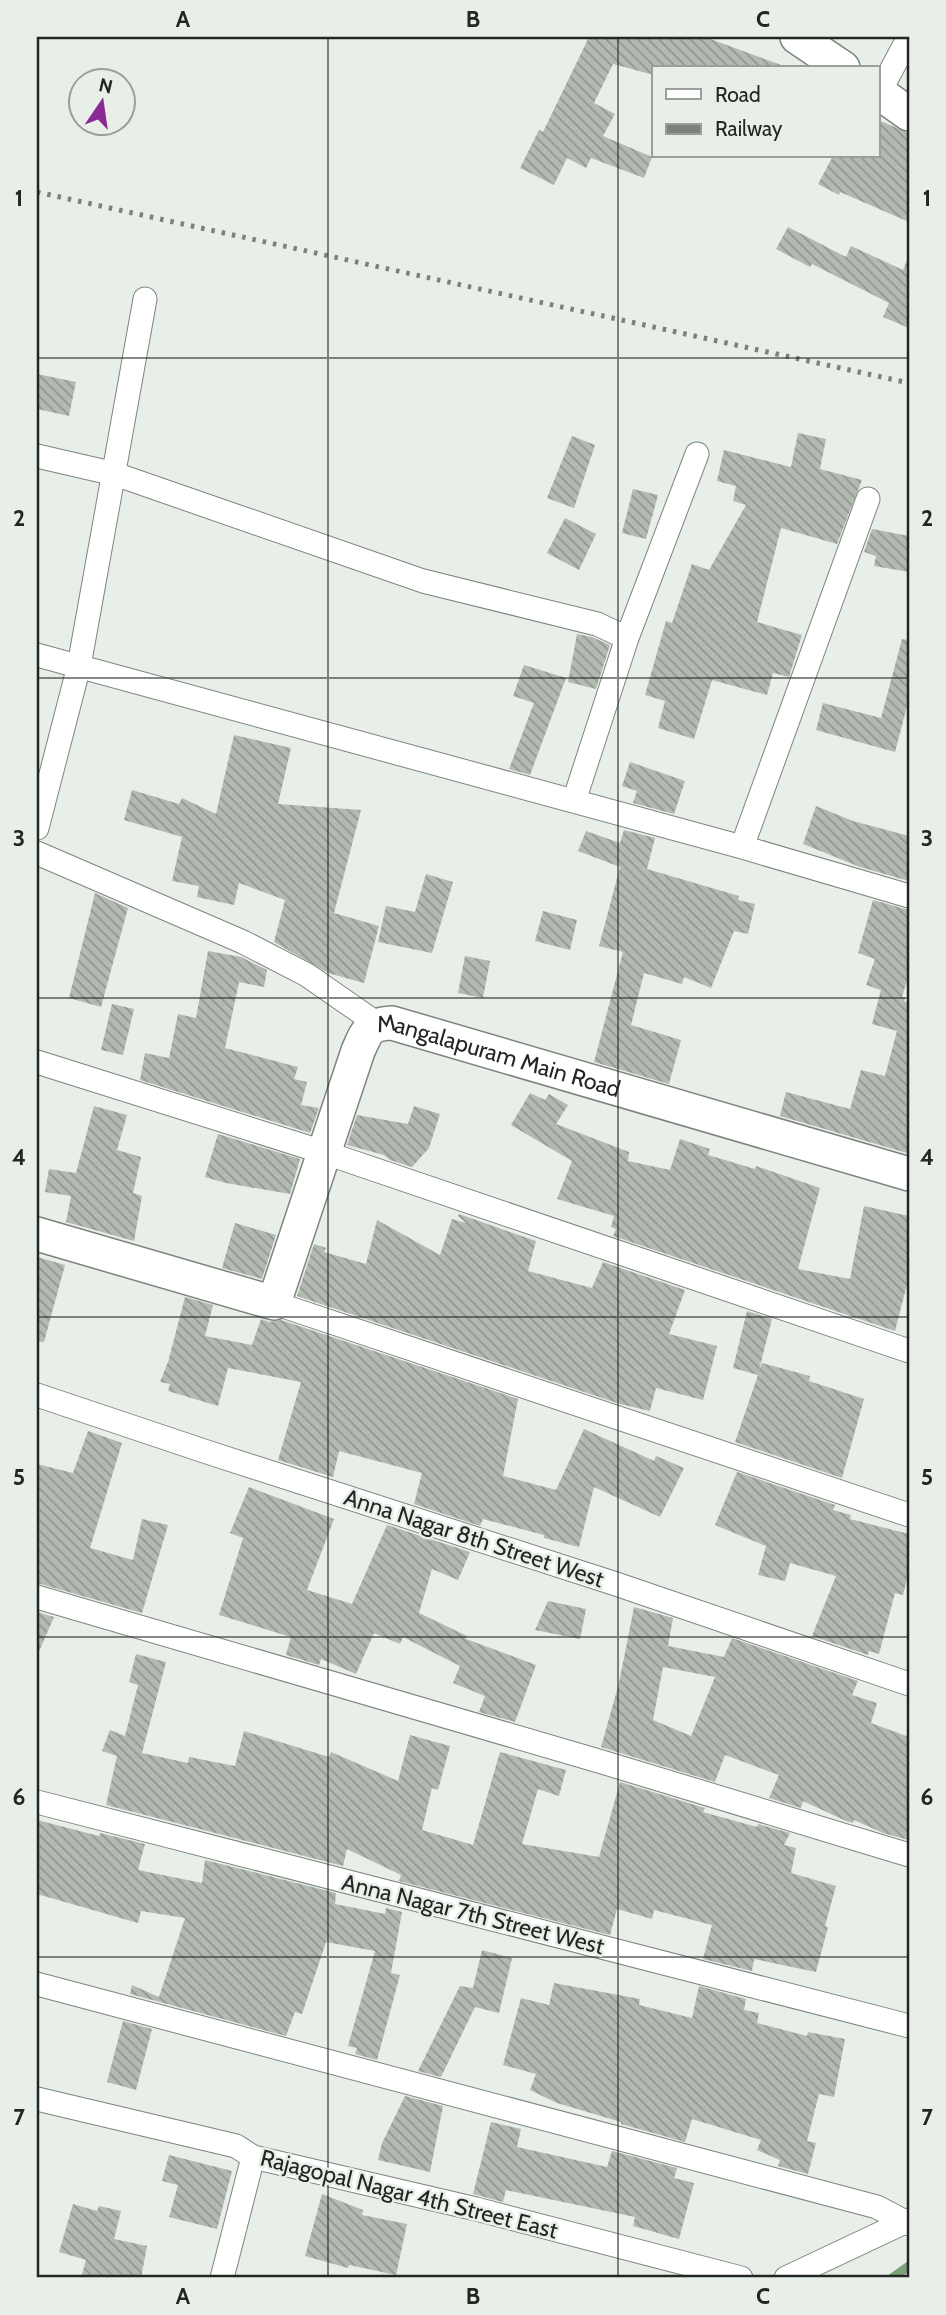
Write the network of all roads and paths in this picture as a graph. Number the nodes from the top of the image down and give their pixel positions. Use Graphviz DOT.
graph roads {
  1 [pos="797,37"];
  2 [pos="909,37"];
  3 [pos="840,66"];
  4 [pos="880,89"];
  5 [pos="880,94"];
  6 [pos="909,114"];
  7 [pos="145,299"];
  8 [pos="697,454"];
  9 [pos="37,456"];
  10 [pos="115,474"];
  11 [pos="868,499"];
  12 [pos="627,638"];
  13 [pos="37,654"];
  14 [pos="79,666"];
  15 [pos="574,801"];
  16 [pos="37,828"];
  17 [pos="742,847"];
  18 [pos="37,853"];
  19 [pos="909,896"];
  20 [pos="376,1023"];
  21 [pos="37,1062"];
  22 [pos="323,1152"];
  23 [pos="909,1174"];
  24 [pos="37,1234"];
  25 [pos="274,1303"];
  26 [pos="909,1351"];
  27 [pos="37,1395"];
  28 [pos="909,1515"];
  29 [pos="37,1597"];
  30 [pos="909,1684"];
  31 [pos="37,1802"];
  32 [pos="909,1855"];
  33 [pos="37,1984"];
  34 [pos="909,2026"];
  35 [pos="37,2099"];
  36 [pos="253,2157"];
  37 [pos="908,2222"];
  38 [pos="222,2278"];
  39 [pos="741,2278"];
  40 [pos="786,2278"];
  1 -- 3 [label="street"];
  2 -- 4 [label="street"];
  5 -- 6 [label="street"];
  7 -- 10 [label="street"];
  8 -- 12 [label="street"];
  9 -- 10 [label="street"];
  10 -- 12 [label="street"];
  10 -- 14 [label="street"];
  11 -- 17 [label="street"];
  12 -- 15 [label="street"];
  13 -- 14 [label="street"];
  14 -- 15 [label="street"];
  14 -- 16 [label="street"];
  15 -- 17 [label="street"];
  17 -- 19 [label="street"];
  18 -- 20 [label="street"];
  20 -- 22 [label="street, Mangalapuram Main Road"];
  20 -- 23 [label="street, Mangalapuram Main Road"];
  21 -- 22 [label="street"];
  22 -- 25 [label="street, Mangalapuram Main Road"];
  22 -- 26 [label="street"];
  24 -- 25 [label="street"];
  25 -- 28 [label="street"];
  27 -- 30 [label="street, Anna Nagar 8th Street West"];
  29 -- 32 [label="street"];
  31 -- 34 [label="street, Anna Nagar 7th Street West"];
  33 -- 37 [label="street"];
  35 -- 36 [label="street, Rajagopal Nagar 4th Street East"];
  36 -- 38 [label="street"];
  36 -- 39 [label="street, Rajagopal Nagar 4th Street East"];
  37 -- 40 [label="street"];
}
